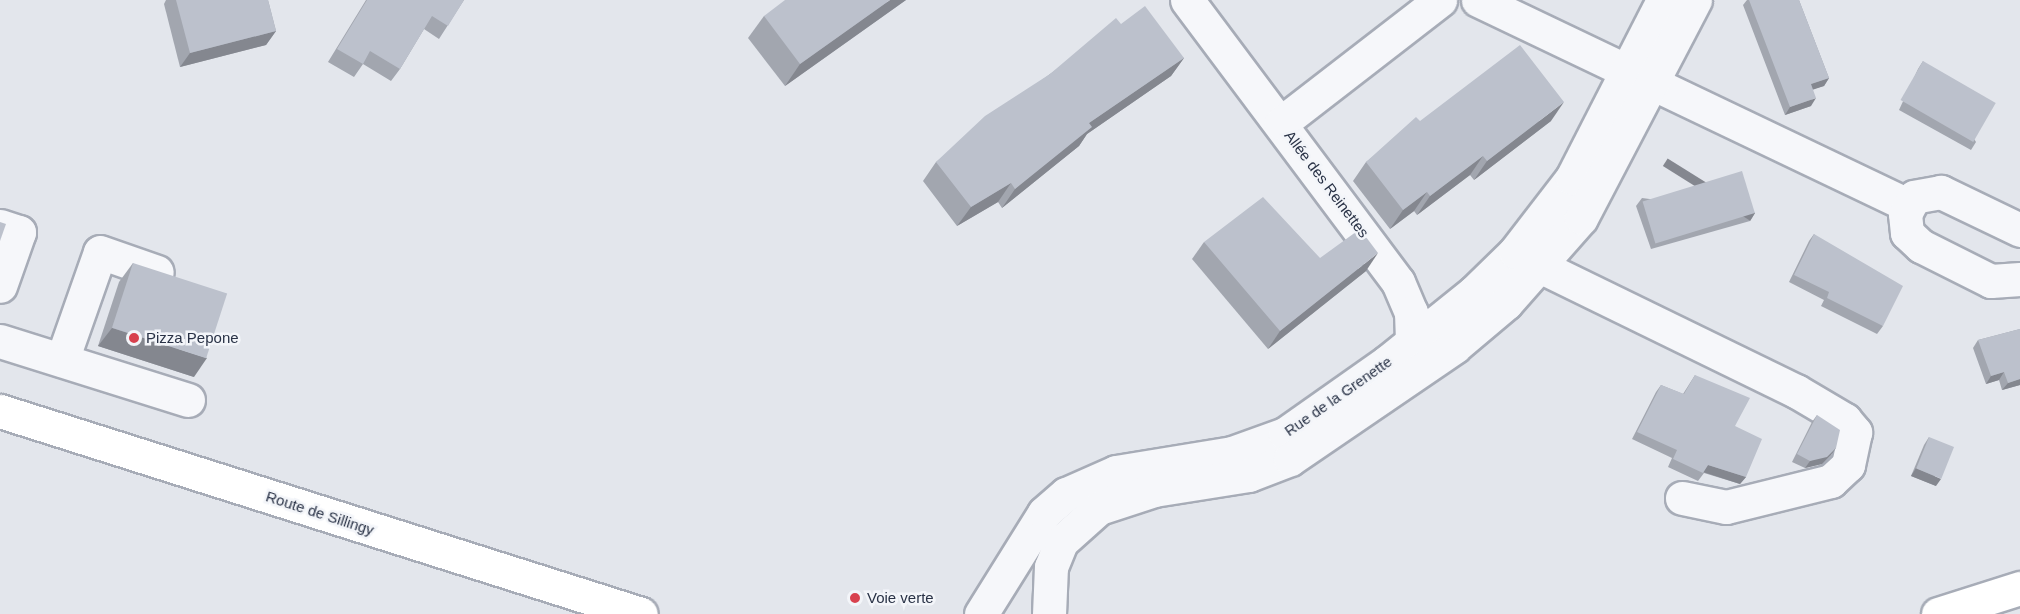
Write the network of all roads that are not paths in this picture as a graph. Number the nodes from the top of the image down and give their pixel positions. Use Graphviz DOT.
graph roads {
  1 [pos="1187,0"];
  2 [pos="1440,0"];
  3 [pos="1478,0"];
  4 [pos="1663,0"];
  5 [pos="1695,0"];
  6 [pos="1637,77"];
  7 [pos="1281,123"];
  8 [pos="1908,206"];
  9 [pos="0,226"];
  10 [pos="2020,230"];
  11 [pos="1527,261"];
  12 [pos="157,272"];
  13 [pos="2020,279"];
  14 [pos="0,286"];
  15 [pos="0,341"];
  16 [pos="1412,342"];
  17 [pos="62,360"];
  18 [pos="188,400"];
  19 [pos="0,411"];
  20 [pos="1682,498"];
  21 [pos="2020,588"];
  22 [pos="641,614"];
  23 [pos="981,614"];
  24 [pos="1049,614"];
  25 [pos="1938,614"];
  1 -- 7 [label="street, Allée des Reinettes"];
  2 -- 7 [label="street, Allée des Reinettes"];
  3 -- 6 [label="street"];
  4 -- 6 [label="street, Rue de la Grenette"];
  5 -- 6 [label="street, Rue de la Grenette"];
  6 -- 8 [label="street"];
  6 -- 11 [label="street, Rue de la Grenette"];
  7 -- 16 [label="street, Allée des Reinettes"];
  8 -- 10 [label="street"];
  8 -- 13 [label="street"];
  9 -- 14 [label="street"];
  11 -- 16 [label="street, Rue de la Grenette"];
  11 -- 20 [label="street"];
  11 -- 24 [label="street, Rue de la Grenette"];
  12 -- 17 [label="street"];
  15 -- 17 [label="street"];
  16 -- 23 [label="street, Rue de la Grenette"];
  17 -- 18 [label="street"];
  19 -- 22 [label="main road, Route de Sillingy"];
  21 -- 25 [label="main road"];
}
